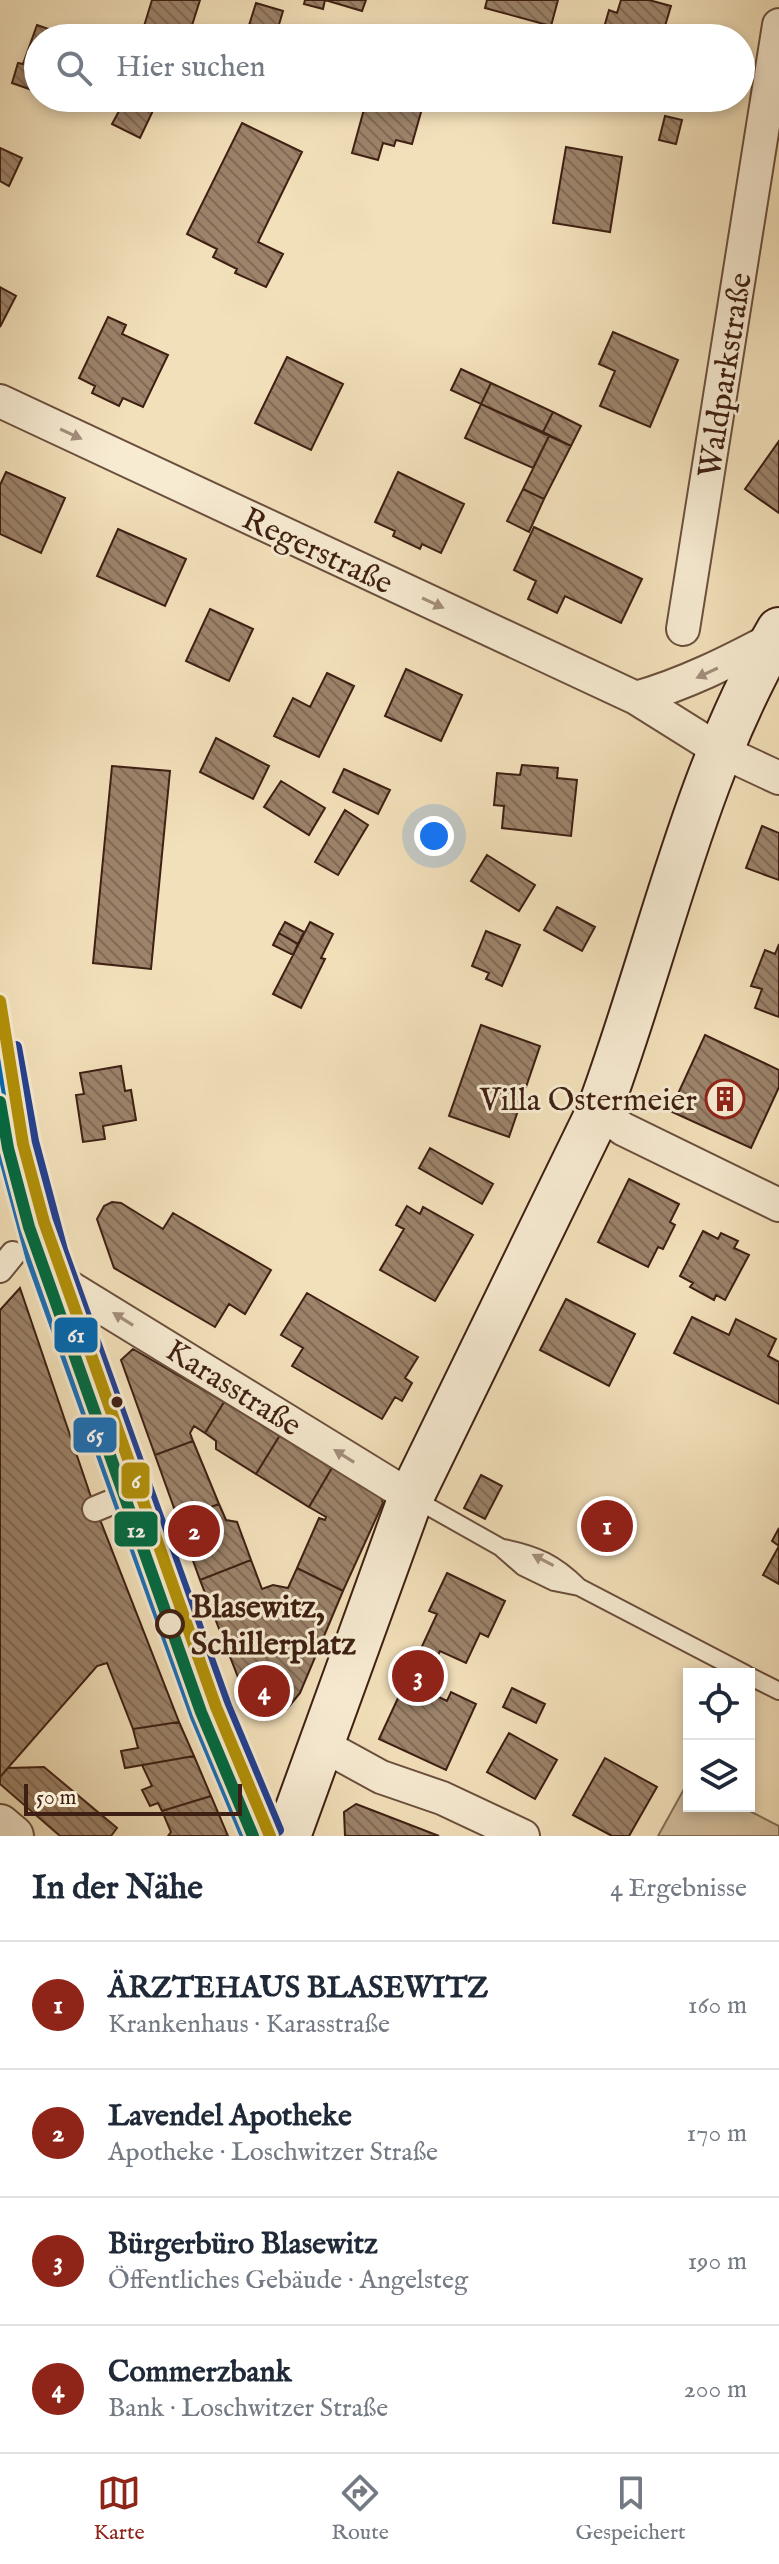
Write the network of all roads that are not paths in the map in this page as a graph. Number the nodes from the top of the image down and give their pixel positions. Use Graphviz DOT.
graph roads {
  1 [pos="779,25"];
  2 [pos="0,401"];
  3 [pos="683,629"];
  4 [pos="777,634"];
  5 [pos="636,698"];
  6 [pos="719,750"];
  7 [pos="779,778"];
  8 [pos="0,1050"];
  9 [pos="599,1111"];
  10 [pos="779,1205"];
  11 [pos="56,1279"];
  12 [pos="411,1497"];
  13 [pos="734,1668"];
  14 [pos="755,1679"];
  15 [pos="779,1691"];
  16 [pos="319,1743"];
  17 [pos="0,1825"];
  18 [pos="13,1836"];
  19 [pos="263,1836"];
  20 [pos="288,1836"];
  21 [pos="523,1836"];
  1 -- 3 [label="street, Waldparkstraße"];
  2 -- 5 [label="street, Regerstraße, one-way"];
  4 -- 5 [label="street, one-way"];
  4 -- 6 [label="main road"];
  5 -- 6 [label="street, Regerstraße"];
  6 -- 7 [label="street, Regerstraße"];
  6 -- 9 [label="main road"];
  8 -- 11 [label="street"];
  9 -- 10 [label="street"];
  9 -- 12 [label="main road"];
  12 -- 11 [label="street, Karasstraße, one-way"];
  11 -- 19 [label="street"];
  12 -- 13 [label="lane"];
  12 -- 16 [label="main road"];
  14 -- 15 [label="lane"];
  16 -- 20 [label="main road"];
  16 -- 21 [label="street"];
  17 -- 18 [label="street"];
}
